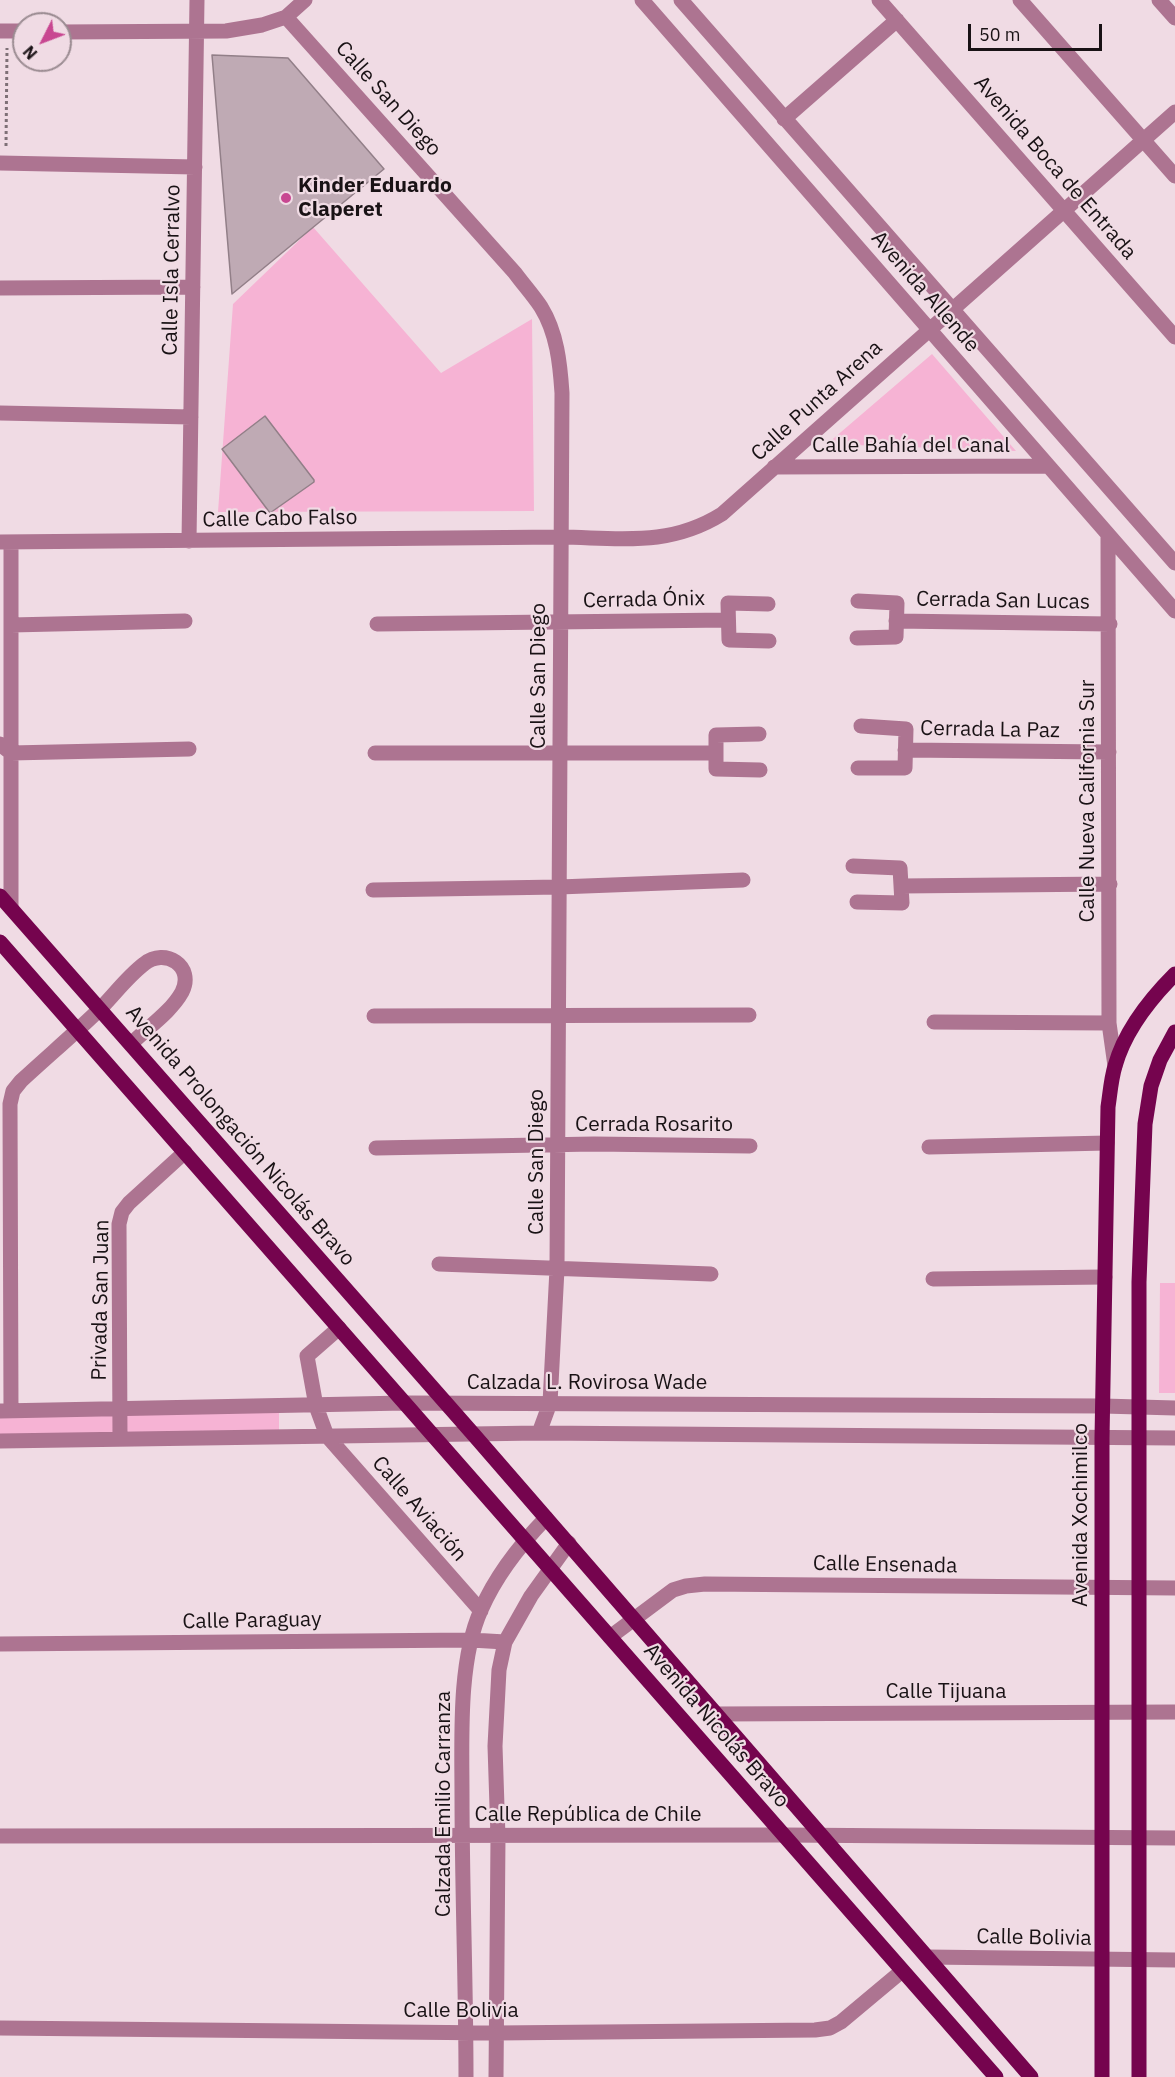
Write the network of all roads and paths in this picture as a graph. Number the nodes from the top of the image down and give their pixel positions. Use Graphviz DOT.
graph roads {
  1 [pos="197,0"];
  2 [pos="305,0"];
  3 [pos="642,0"];
  4 [pos="681,0"];
  5 [pos="879,0"];
  6 [pos="1020,0"];
  7 [pos="1159,0"];
  8 [pos="286,17"];
  9 [pos="1175,18"];
  10 [pos="897,20"];
  11 [pos="4,31"];
  12 [pos="72,32"];
  13 [pos="196,32"];
  14 [pos="1175,112"];
  15 [pos="784,119"];
  16 [pos="1143,140"];
  17 [pos="3,163"];
  18 [pos="195,167"];
  19 [pos="1175,176"];
  20 [pos="1063,209"];
  21 [pos="193,287"];
  22 [pos="0,288"];
  23 [pos="951,310"];
  24 [pos="929,329"];
  25 [pos="1175,337"];
  26 [pos="0,413"];
  27 [pos="191,417"];
  28 [pos="1047,466"];
  29 [pos="774,467"];
  30 [pos="1108,535"];
  31 [pos="561,537"];
  32 [pos="189,541"];
  33 [pos="6,542"];
  34 [pos="1175,563"];
  35 [pos="858,601"];
  36 [pos="768,604"];
  37 [pos="1175,611"];
  38 [pos="728,620"];
  39 [pos="185,621"];
  40 [pos="896,621"];
  41 [pos="561,622"];
  42 [pos="377,624"];
  43 [pos="1110,624"];
  44 [pos="11,625"];
  45 [pos="857,638"];
  46 [pos="769,641"];
  47 [pos="6,670"];
  48 [pos="861,726"];
  49 [pos="759,734"];
  50 [pos="5,749"];
  51 [pos="189,749"];
  52 [pos="905,750"];
  53 [pos="1109,752"];
  54 [pos="375,753"];
  55 [pos="560,753"];
  56 [pos="716,761"];
  57 [pos="858,768"];
  58 [pos="760,770"];
  59 [pos="853,866"];
  60 [pos="743,880"];
  61 [pos="1110,884"];
  62 [pos="902,886"];
  63 [pos="559,887"];
  64 [pos="373,890"];
  65 [pos="0,896"];
  66 [pos="857,902"];
  67 [pos="11,909"];
  68 [pos="0,942"];
  69 [pos="1175,974"];
  70 [pos="100,1010"];
  71 [pos="558,1015"];
  72 [pos="749,1015"];
  73 [pos="374,1016"];
  74 [pos="934,1022"];
  75 [pos="1109,1023"];
  76 [pos="77,1030"];
  77 [pos="1175,1032"];
  78 [pos="131,1044"];
  79 [pos="1115,1066"];
  80 [pos="1107,1143"];
  81 [pos="558,1145"];
  82 [pos="750,1146"];
  83 [pos="929,1147"];
  84 [pos="376,1148"];
  85 [pos="185,1152"];
  86 [pos="439,1264"];
  87 [pos="557,1269"];
  88 [pos="711,1274"];
  89 [pos="1105,1277"];
  90 [pos="933,1279"];
  91 [pos="339,1328"];
  92 [pos="405,1403"];
  93 [pos="550,1403"];
  94 [pos="448,1404"];
  95 [pos="316,1406"];
  96 [pos="1103,1406"];
  97 [pos="1139,1408"];
  98 [pos="1175,1408"];
  99 [pos="121,1410"];
  100 [pos="6,1411"];
  101 [pos="539,1433"];
  102 [pos="432,1434"];
  103 [pos="474,1435"];
  104 [pos="327,1436"];
  105 [pos="1102,1437"];
  106 [pos="1139,1437"];
  107 [pos="1175,1438"];
  108 [pos="120,1439"];
  109 [pos="0,1441"];
  110 [pos="546,1518"];
  111 [pos="525,1540"];
  112 [pos="568,1543"];
  113 [pos="550,1568"];
  114 [pos="1102,1588"];
  115 [pos="1139,1588"];
  116 [pos="1175,1588"];
  117 [pos="481,1611"];
  118 [pos="633,1618"];
  119 [pos="610,1637"];
  120 [pos="471,1640"];
  121 [pos="505,1642"];
  122 [pos="0,1644"];
  123 [pos="1139,1712"];
  124 [pos="1175,1712"];
  125 [pos="1102,1713"];
  126 [pos="717,1714"];
  127 [pos="784,1835"];
  128 [pos="0,1836"];
  129 [pos="462,1836"];
  130 [pos="821,1836"];
  131 [pos="498,1837"];
  132 [pos="1101,1837"];
  133 [pos="1139,1838"];
  134 [pos="1175,1838"];
  135 [pos="927,1958"];
  136 [pos="1101,1960"];
  137 [pos="1140,1960"];
  138 [pos="1175,1960"];
  139 [pos="902,1971"];
  140 [pos="0,2028"];
  141 [pos="466,2032"];
  142 [pos="496,2033"];
  143 [pos="466,2077"];
  144 [pos="496,2077"];
  145 [pos="996,2077"];
  146 [pos="1031,2077"];
  147 [pos="1102,2077"];
  148 [pos="1139,2077"];
  1 -- 13 [label="street, Calle Isla Cerralvo"];
  2 -- 8 [label="street"];
  3 -- 24 [label="street, Avenida Allende"];
  4 -- 15 [label="street, Avenida Allende"];
  5 -- 10 [label="street, Avenida Boca de Entrada"];
  6 -- 16 [label="street"];
  7 -- 9 [label="street"];
  8 -- 13 [label="street"];
  8 -- 31 [label="street, Calle San Diego"];
  10 -- 15 [label="street"];
  10 -- 20 [label="street, Avenida Boca de Entrada"];
  11 -- 17 [label="path"];
  12 -- 13 [label="street"];
  13 -- 18 [label="street, Calle Isla Cerralvo"];
  14 -- 16 [label="street, Calle Punta Arena"];
  15 -- 23 [label="street, Avenida Allende"];
  16 -- 19 [label="street"];
  16 -- 20 [label="street, Calle Punta Arena"];
  17 -- 18 [label="street"];
  18 -- 21 [label="street, Calle Isla Cerralvo"];
  20 -- 23 [label="street, Calle Punta Arena"];
  20 -- 25 [label="street, Avenida Boca de Entrada"];
  21 -- 22 [label="street"];
  21 -- 27 [label="street, Calle Isla Cerralvo"];
  23 -- 24 [label="street, Calle Punta Arena"];
  23 -- 34 [label="street, Avenida Allende"];
  24 -- 28 [label="street, Avenida Allende"];
  24 -- 29 [label="street, Calle Punta Arena"];
  26 -- 27 [label="street"];
  27 -- 32 [label="street, Calle Isla Cerralvo"];
  28 -- 29 [label="street, Calle Bahía del Canal"];
  28 -- 30 [label="street, Avenida Allende"];
  29 -- 31 [label="street, Calle Punta Arena"];
  30 -- 37 [label="street, Avenida Allende"];
  30 -- 43 [label="street, Calle Nueva California Sur"];
  31 -- 32 [label="street, Calle Cabo Falso"];
  31 -- 41 [label="street, Calle San Diego"];
  32 -- 33 [label="street, Calle Cabo Falso"];
  33 -- 44 [label="street"];
  35 -- 40 [label="street"];
  36 -- 38 [label="street"];
  38 -- 41 [label="street, Cerrada Ónix"];
  38 -- 46 [label="street"];
  39 -- 44 [label="street"];
  40 -- 43 [label="street, Cerrada San Lucas"];
  40 -- 45 [label="street"];
  41 -- 42 [label="street, Cerrada Ónix"];
  41 -- 55 [label="street, Calle San Diego"];
  43 -- 53 [label="street, Calle Nueva California Sur"];
  44 -- 47 [label="street"];
  47 -- 50 [label="street"];
  48 -- 52 [label="street, Cerrada La Paz"];
  49 -- 56 [label="street"];
  50 -- 51 [label="street"];
  50 -- 67 [label="street"];
  52 -- 53 [label="street, Cerrada La Paz"];
  52 -- 57 [label="street, Cerrada La Paz"];
  53 -- 61 [label="street, Calle Nueva California Sur"];
  54 -- 55 [label="street"];
  55 -- 56 [label="street"];
  55 -- 63 [label="street, Calle San Diego"];
  56 -- 58 [label="street"];
  59 -- 62 [label="street"];
  60 -- 63 [label="street"];
  61 -- 62 [label="street"];
  61 -- 75 [label="street, Calle Nueva California Sur"];
  62 -- 66 [label="street"];
  63 -- 64 [label="street"];
  63 -- 71 [label="street, Calle San Diego"];
  65 -- 67 [label="main road, Avenida Prolongación Nicolás Bravo"];
  67 -- 70 [label="main road, Avenida Prolongación Nicolás Bravo"];
  68 -- 76 [label="main road"];
  69 -- 79 [label="main road, Avenida Xochimilco"];
  70 -- 76 [label="street"];
  70 -- 78 [label="main road, Avenida Prolongación Nicolás Bravo"];
  70 -- 78 [label="street"];
  71 -- 72 [label="street"];
  71 -- 73 [label="street"];
  71 -- 81 [label="street, Calle San Diego"];
  74 -- 75 [label="street"];
  75 -- 79 [label="street, Calle Nueva California Sur"];
  76 -- 85 [label="main road"];
  76 -- 100 [label="street"];
  77 -- 97 [label="main road"];
  78 -- 94 [label="main road, Avenida Prolongación Nicolás Bravo"];
  79 -- 80 [label="main road, Avenida Xochimilco"];
  80 -- 83 [label="street"];
  80 -- 89 [label="main road, Avenida Xochimilco"];
  81 -- 82 [label="street, Cerrada Rosarito"];
  81 -- 84 [label="street, Cerrada Rosarito"];
  81 -- 87 [label="street, Calle San Diego"];
  85 -- 91 [label="main road"];
  85 -- 99 [label="street, Privada San Juan"];
  86 -- 87 [label="street"];
  87 -- 88 [label="street"];
  87 -- 93 [label="street, Calle San Diego"];
  89 -- 90 [label="street"];
  89 -- 96 [label="main road, Avenida Xochimilco"];
  91 -- 92 [label="main road"];
  91 -- 95 [label="street"];
  92 -- 94 [label="street, Calzada L. Rovirosa Wade"];
  92 -- 95 [label="street, Calzada L. Rovirosa Wade"];
  92 -- 102 [label="main road, Avenida Nicolás Bravo"];
  93 -- 94 [label="street, Calzada L. Rovirosa Wade"];
  93 -- 96 [label="street, Calzada L. Rovirosa Wade"];
  93 -- 101 [label="street, Calle San Diego"];
  94 -- 103 [label="main road, Avenida Nicolás Bravo"];
  95 -- 99 [label="street, Calzada L. Rovirosa Wade"];
  95 -- 104 [label="street"];
  96 -- 97 [label="street, Calzada L. Rovirosa Wade"];
  96 -- 105 [label="main road, Avenida Xochimilco"];
  97 -- 98 [label="street, Calzada L. Rovirosa Wade"];
  97 -- 106 [label="main road"];
  99 -- 100 [label="street, Calzada L. Rovirosa Wade"];
  99 -- 108 [label="street, Privada San Juan"];
  101 -- 103 [label="street"];
  101 -- 105 [label="street"];
  102 -- 103 [label="street"];
  102 -- 104 [label="street"];
  102 -- 111 [label="main road, Avenida Nicolás Bravo"];
  103 -- 110 [label="main road, Avenida Nicolás Bravo"];
  104 -- 108 [label="street"];
  104 -- 117 [label="street, Calle Aviación"];
  105 -- 106 [label="street"];
  105 -- 114 [label="main road, Avenida Xochimilco"];
  106 -- 107 [label="street"];
  106 -- 115 [label="main road"];
  108 -- 109 [label="street"];
  110 -- 111 [label="street, Calzada Emilio Carranza"];
  110 -- 112 [label="main road, Avenida Nicolás Bravo"];
  111 -- 113 [label="main road, Avenida Nicolás Bravo"];
  111 -- 117 [label="street, Calzada Emilio Carranza"];
  112 -- 113 [label="street"];
  112 -- 118 [label="main road, Avenida Nicolás Bravo"];
  113 -- 119 [label="main road, Avenida Nicolás Bravo"];
  113 -- 121 [label="street"];
  114 -- 115 [label="street, Calle Ensenada"];
  114 -- 118 [label="street, Calle Ensenada"];
  114 -- 125 [label="main road, Avenida Xochimilco"];
  115 -- 116 [label="street, Calle Ensenada"];
  115 -- 123 [label="main road"];
  117 -- 120 [label="street, Calzada Emilio Carranza"];
  118 -- 119 [label="street, Calle Ensenada"];
  118 -- 126 [label="main road, Avenida Nicolás Bravo"];
  119 -- 127 [label="main road, Avenida Nicolás Bravo"];
  120 -- 121 [label="street, Calle Paraguay"];
  120 -- 122 [label="street, Calle Paraguay"];
  120 -- 129 [label="street, Calzada Emilio Carranza"];
  121 -- 131 [label="street"];
  123 -- 124 [label="street, Calle Tijuana"];
  123 -- 125 [label="street, Calle Tijuana"];
  123 -- 133 [label="main road"];
  125 -- 126 [label="street, Calle Tijuana"];
  125 -- 132 [label="main road, Avenida Xochimilco"];
  126 -- 130 [label="main road, Avenida Nicolás Bravo"];
  127 -- 130 [label="street, Calle República de Chile"];
  127 -- 131 [label="street, Calle República de Chile"];
  127 -- 139 [label="main road, Avenida Nicolás Bravo"];
  128 -- 129 [label="street, Calle República de Chile"];
  129 -- 131 [label="street, Calle República de Chile"];
  129 -- 141 [label="street, Calzada Emilio Carranza"];
  130 -- 132 [label="street, Calle República de Chile"];
  130 -- 135 [label="main road, Avenida Nicolás Bravo"];
  131 -- 142 [label="street"];
  132 -- 133 [label="street, Calle República de Chile"];
  132 -- 136 [label="main road, Avenida Xochimilco"];
  133 -- 134 [label="street, Calle República de Chile"];
  133 -- 137 [label="main road"];
  135 -- 136 [label="street, Calle Bolivia"];
  135 -- 146 [label="main road, Avenida Nicolás Bravo"];
  136 -- 137 [label="street, Calle Bolivia"];
  136 -- 147 [label="main road, Avenida Xochimilco"];
  137 -- 138 [label="street, Calle Bolivia"];
  137 -- 148 [label="main road"];
  139 -- 142 [label="street, Calle Bolivia"];
  139 -- 145 [label="main road, Avenida Nicolás Bravo"];
  140 -- 141 [label="street, Calle Bolivia"];
  141 -- 142 [label="street, Calle Bolivia"];
  141 -- 143 [label="street, Calzada Emilio Carranza"];
  142 -- 144 [label="street"];
}
